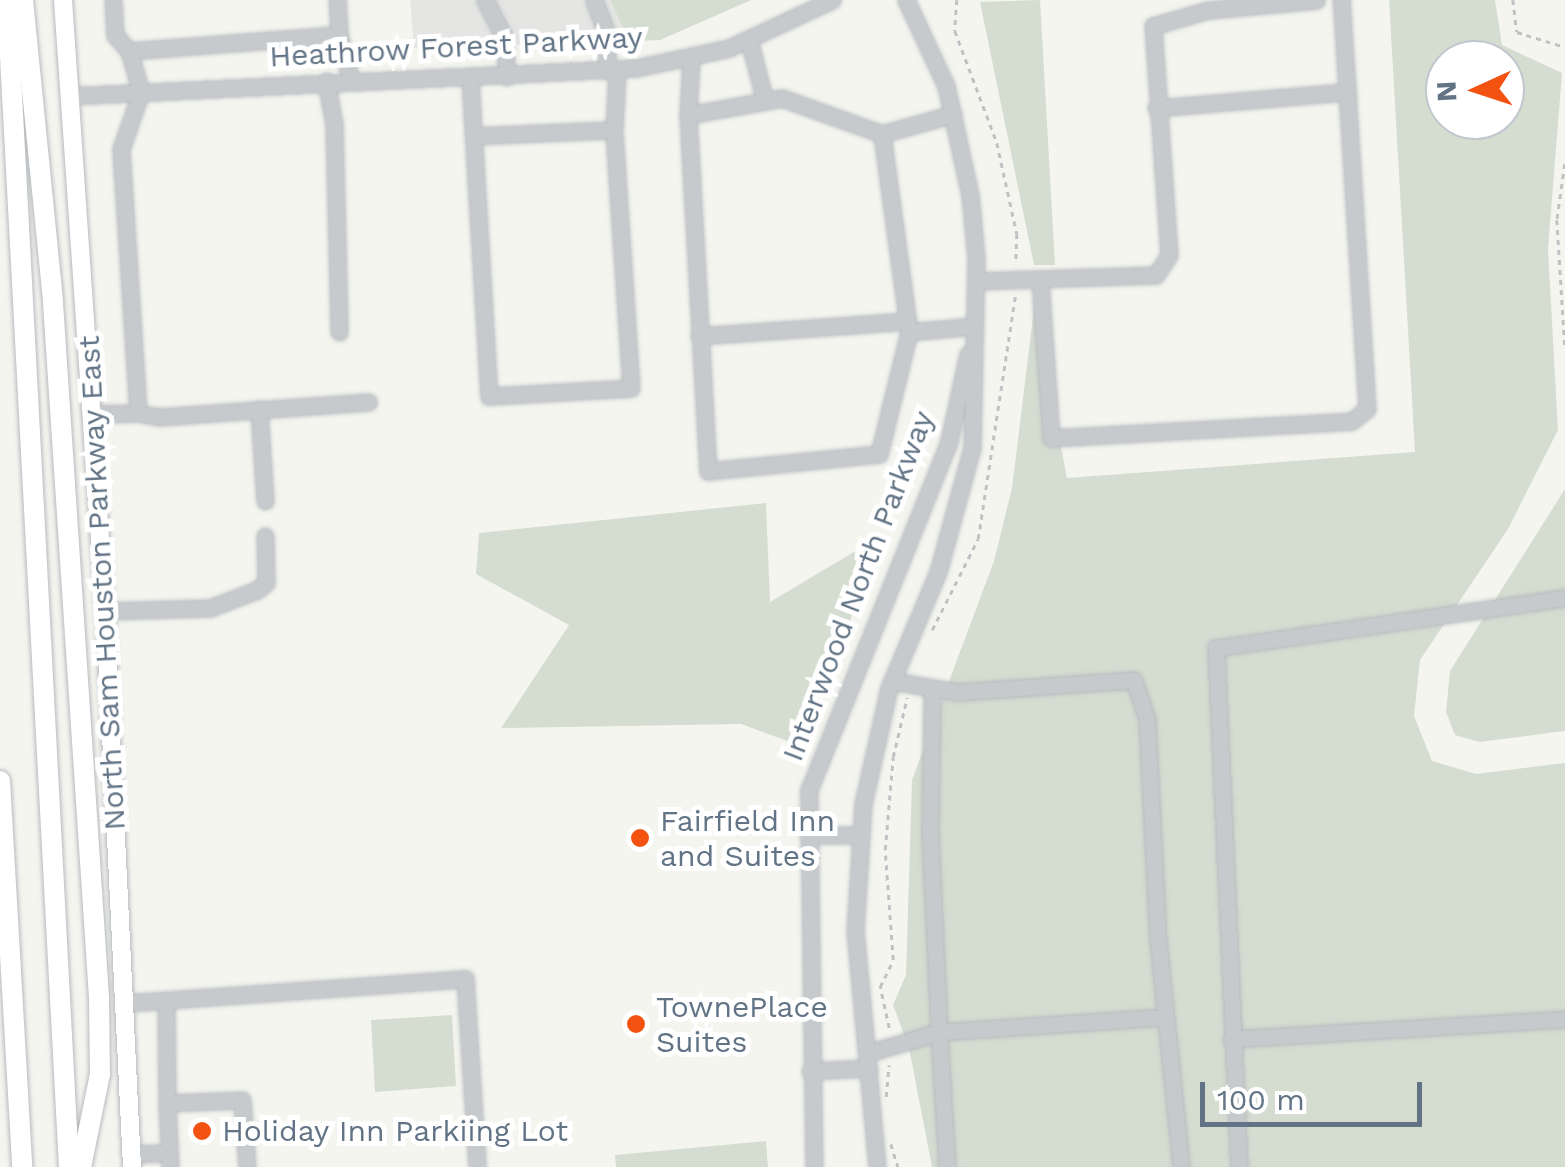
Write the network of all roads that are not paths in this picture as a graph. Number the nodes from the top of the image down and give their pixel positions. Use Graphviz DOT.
graph roads {
  1 [pos="7,0"];
  2 [pos="22,0"];
  3 [pos="63,0"];
  4 [pos="113,0"];
  5 [pos="337,0"];
  6 [pos="485,0"];
  7 [pos="594,0"];
  8 [pos="832,0"];
  9 [pos="906,0"];
  10 [pos="1317,0"];
  11 [pos="1341,0"];
  12 [pos="340,35"];
  13 [pos="749,40"];
  14 [pos="130,51"];
  15 [pos="692,58"];
  16 [pos="612,70"];
  17 [pos="507,76"];
  18 [pos="470,78"];
  19 [pos="351,80"];
  20 [pos="326,82"];
  21 [pos="140,92"];
  22 [pos="1346,92"];
  23 [pos="70,96"];
  24 [pos="764,101"];
  25 [pos="1156,108"];
  26 [pos="954,114"];
  27 [pos="688,115"];
  28 [pos="614,130"];
  29 [pos="882,134"];
  30 [pos="474,136"];
  31 [pos="1040,280"];
  32 [pos="976,281"];
  33 [pos="975,326"];
  34 [pos="908,327"];
  35 [pos="339,332"];
  36 [pos="699,336"];
  37 [pos="368,402"];
  38 [pos="260,410"];
  39 [pos="138,413"];
  40 [pos="92,414"];
  41 [pos="265,501"];
  42 [pos="265,536"];
  43 [pos="1565,598"];
  44 [pos="105,611"];
  45 [pos="892,681"];
  46 [pos="932,690"];
  47 [pos="0,781"];
  48 [pos="808,834"];
  49 [pos="861,835"];
  50 [pos="166,1000"];
  51 [pos="127,1003"];
  52 [pos="1165,1018"];
  53 [pos="1565,1019"];
  54 [pos="939,1032"];
  55 [pos="1231,1038"];
  56 [pos="868,1061"];
  57 [pos="810,1071"];
  58 [pos="167,1104"];
  59 [pos="169,1160"];
  60 [pos="132,1161"];
  61 [pos="22,1167"];
  62 [pos="69,1167"];
  63 [pos="81,1167"];
  64 [pos="247,1167"];
  65 [pos="477,1167"];
  66 [pos="814,1167"];
  67 [pos="878,1167"];
  68 [pos="946,1167"];
  69 [pos="1181,1167"];
  70 [pos="1239,1167"];
  1 -- 62 [label="highway"];
  2 -- 63 [label="highway"];
  3 -- 23 [label="main road, North Sam Houston Parkway East"];
  4 -- 14 [label="street"];
  5 -- 12 [label="street"];
  6 -- 17 [label="street"];
  7 -- 16 [label="street"];
  8 -- 13 [label="street, Heathrow Forest Parkway"];
  9 -- 26 [label="street, Interwood North Parkway"];
  10 -- 25 [label="street"];
  11 -- 22 [label="street"];
  12 -- 14 [label="street"];
  12 -- 19 [label="street"];
  13 -- 15 [label="street, Heathrow Forest Parkway"];
  13 -- 24 [label="street"];
  14 -- 21 [label="street"];
  15 -- 16 [label="street, Heathrow Forest Parkway"];
  15 -- 27 [label="street"];
  16 -- 17 [label="street, Heathrow Forest Parkway"];
  16 -- 28 [label="street"];
  17 -- 18 [label="street, Heathrow Forest Parkway"];
  18 -- 19 [label="street, Heathrow Forest Parkway"];
  18 -- 30 [label="street"];
  19 -- 20 [label="street, Heathrow Forest Parkway"];
  20 -- 21 [label="street, Heathrow Forest Parkway"];
  20 -- 35 [label="street"];
  21 -- 23 [label="street, Heathrow Forest Parkway"];
  21 -- 39 [label="street"];
  22 -- 25 [label="street"];
  22 -- 31 [label="street"];
  23 -- 40 [label="main road, North Sam Houston Parkway East"];
  24 -- 27 [label="street"];
  24 -- 29 [label="street"];
  25 -- 31 [label="street"];
  26 -- 29 [label="street"];
  26 -- 32 [label="street, Interwood North Parkway"];
  27 -- 36 [label="street"];
  28 -- 30 [label="street"];
  28 -- 30 [label="street"];
  29 -- 34 [label="street"];
  31 -- 32 [label="street"];
  32 -- 33 [label="street, Interwood North Parkway"];
  33 -- 34 [label="street"];
  33 -- 45 [label="street, Interwood North Parkway"];
  33 -- 48 [label="street, Interwood North Parkway"];
  34 -- 36 [label="street"];
  34 -- 36 [label="street"];
  37 -- 38 [label="street"];
  38 -- 39 [label="street"];
  38 -- 41 [label="street"];
  39 -- 40 [label="street"];
  40 -- 44 [label="main road, North Sam Houston Parkway East"];
  42 -- 44 [label="street"];
  43 -- 55 [label="street"];
  44 -- 51 [label="main road, North Sam Houston Parkway East"];
  45 -- 46 [label="street"];
  45 -- 49 [label="street, Interwood North Parkway"];
  46 -- 52 [label="street"];
  46 -- 54 [label="street"];
  47 -- 61 [label="highway"];
  48 -- 49 [label="street"];
  48 -- 57 [label="street, Interwood North Parkway"];
  49 -- 56 [label="street, Interwood North Parkway"];
  50 -- 51 [label="street"];
  50 -- 58 [label="street"];
  50 -- 65 [label="street"];
  51 -- 60 [label="main road, North Sam Houston Parkway East"];
  52 -- 54 [label="street"];
  52 -- 69 [label="street"];
  53 -- 55 [label="street"];
  54 -- 56 [label="street"];
  54 -- 68 [label="street"];
  55 -- 70 [label="street"];
  56 -- 57 [label="street"];
  56 -- 67 [label="street, Interwood North Parkway"];
  57 -- 66 [label="street, Interwood North Parkway"];
  58 -- 59 [label="street"];
  58 -- 64 [label="street"];
  59 -- 60 [label="street"];
}
